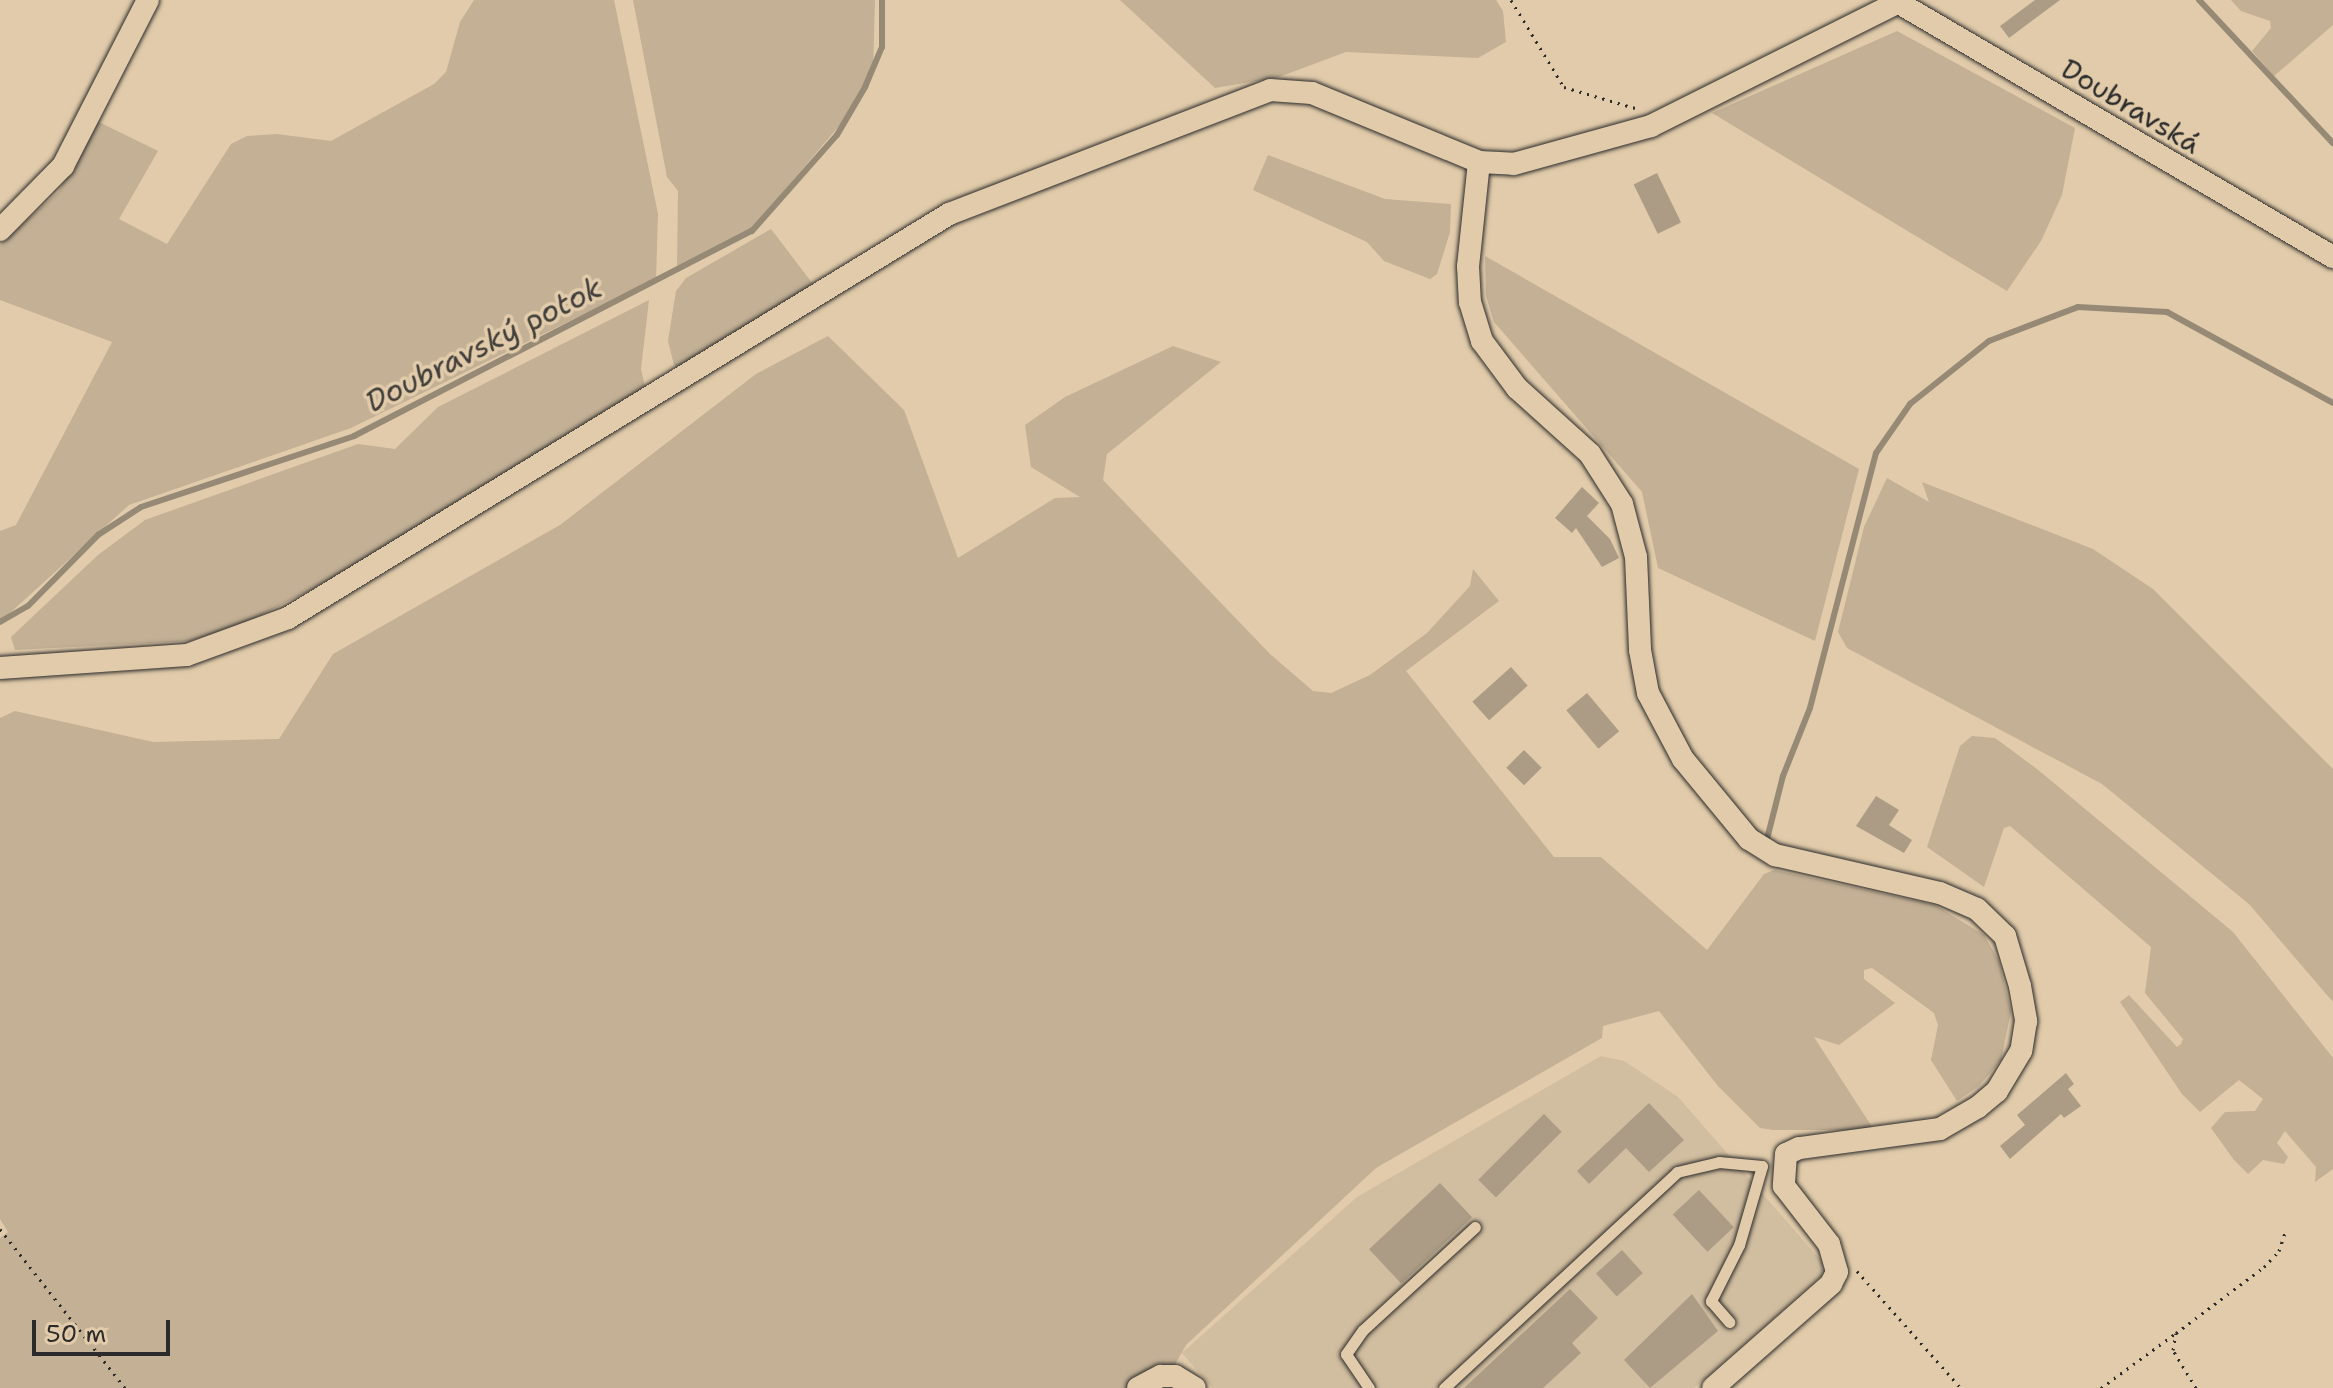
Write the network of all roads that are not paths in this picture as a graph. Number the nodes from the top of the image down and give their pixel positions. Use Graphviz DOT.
graph roads {
  1 [pos="148,0"];
  2 [pos="1901,2"];
  3 [pos="1479,162"];
  4 [pos="0,230"];
  5 [pos="2333,257"];
  6 [pos="0,668"];
  7 [pos="1772,1165"];
  8 [pos="1475,1227"];
  9 [pos="1729,1322"];
  10 [pos="1138,1388"];
  11 [pos="1195,1388"];
  12 [pos="1369,1388"];
  13 [pos="1444,1388"];
  14 [pos="1713,1388"];
  1 -- 4 [label="street"];
  2 -- 3 [label="street"];
  2 -- 5 [label="street, Doubravská"];
  3 -- 6 [label="street"];
  3 -- 7 [label="street"];
  7 -- 9 [label="lane"];
  7 -- 13 [label="lane"];
  7 -- 14 [label="street"];
  8 -- 12 [label="lane"];
  10 -- 11 [label="street"];
}
